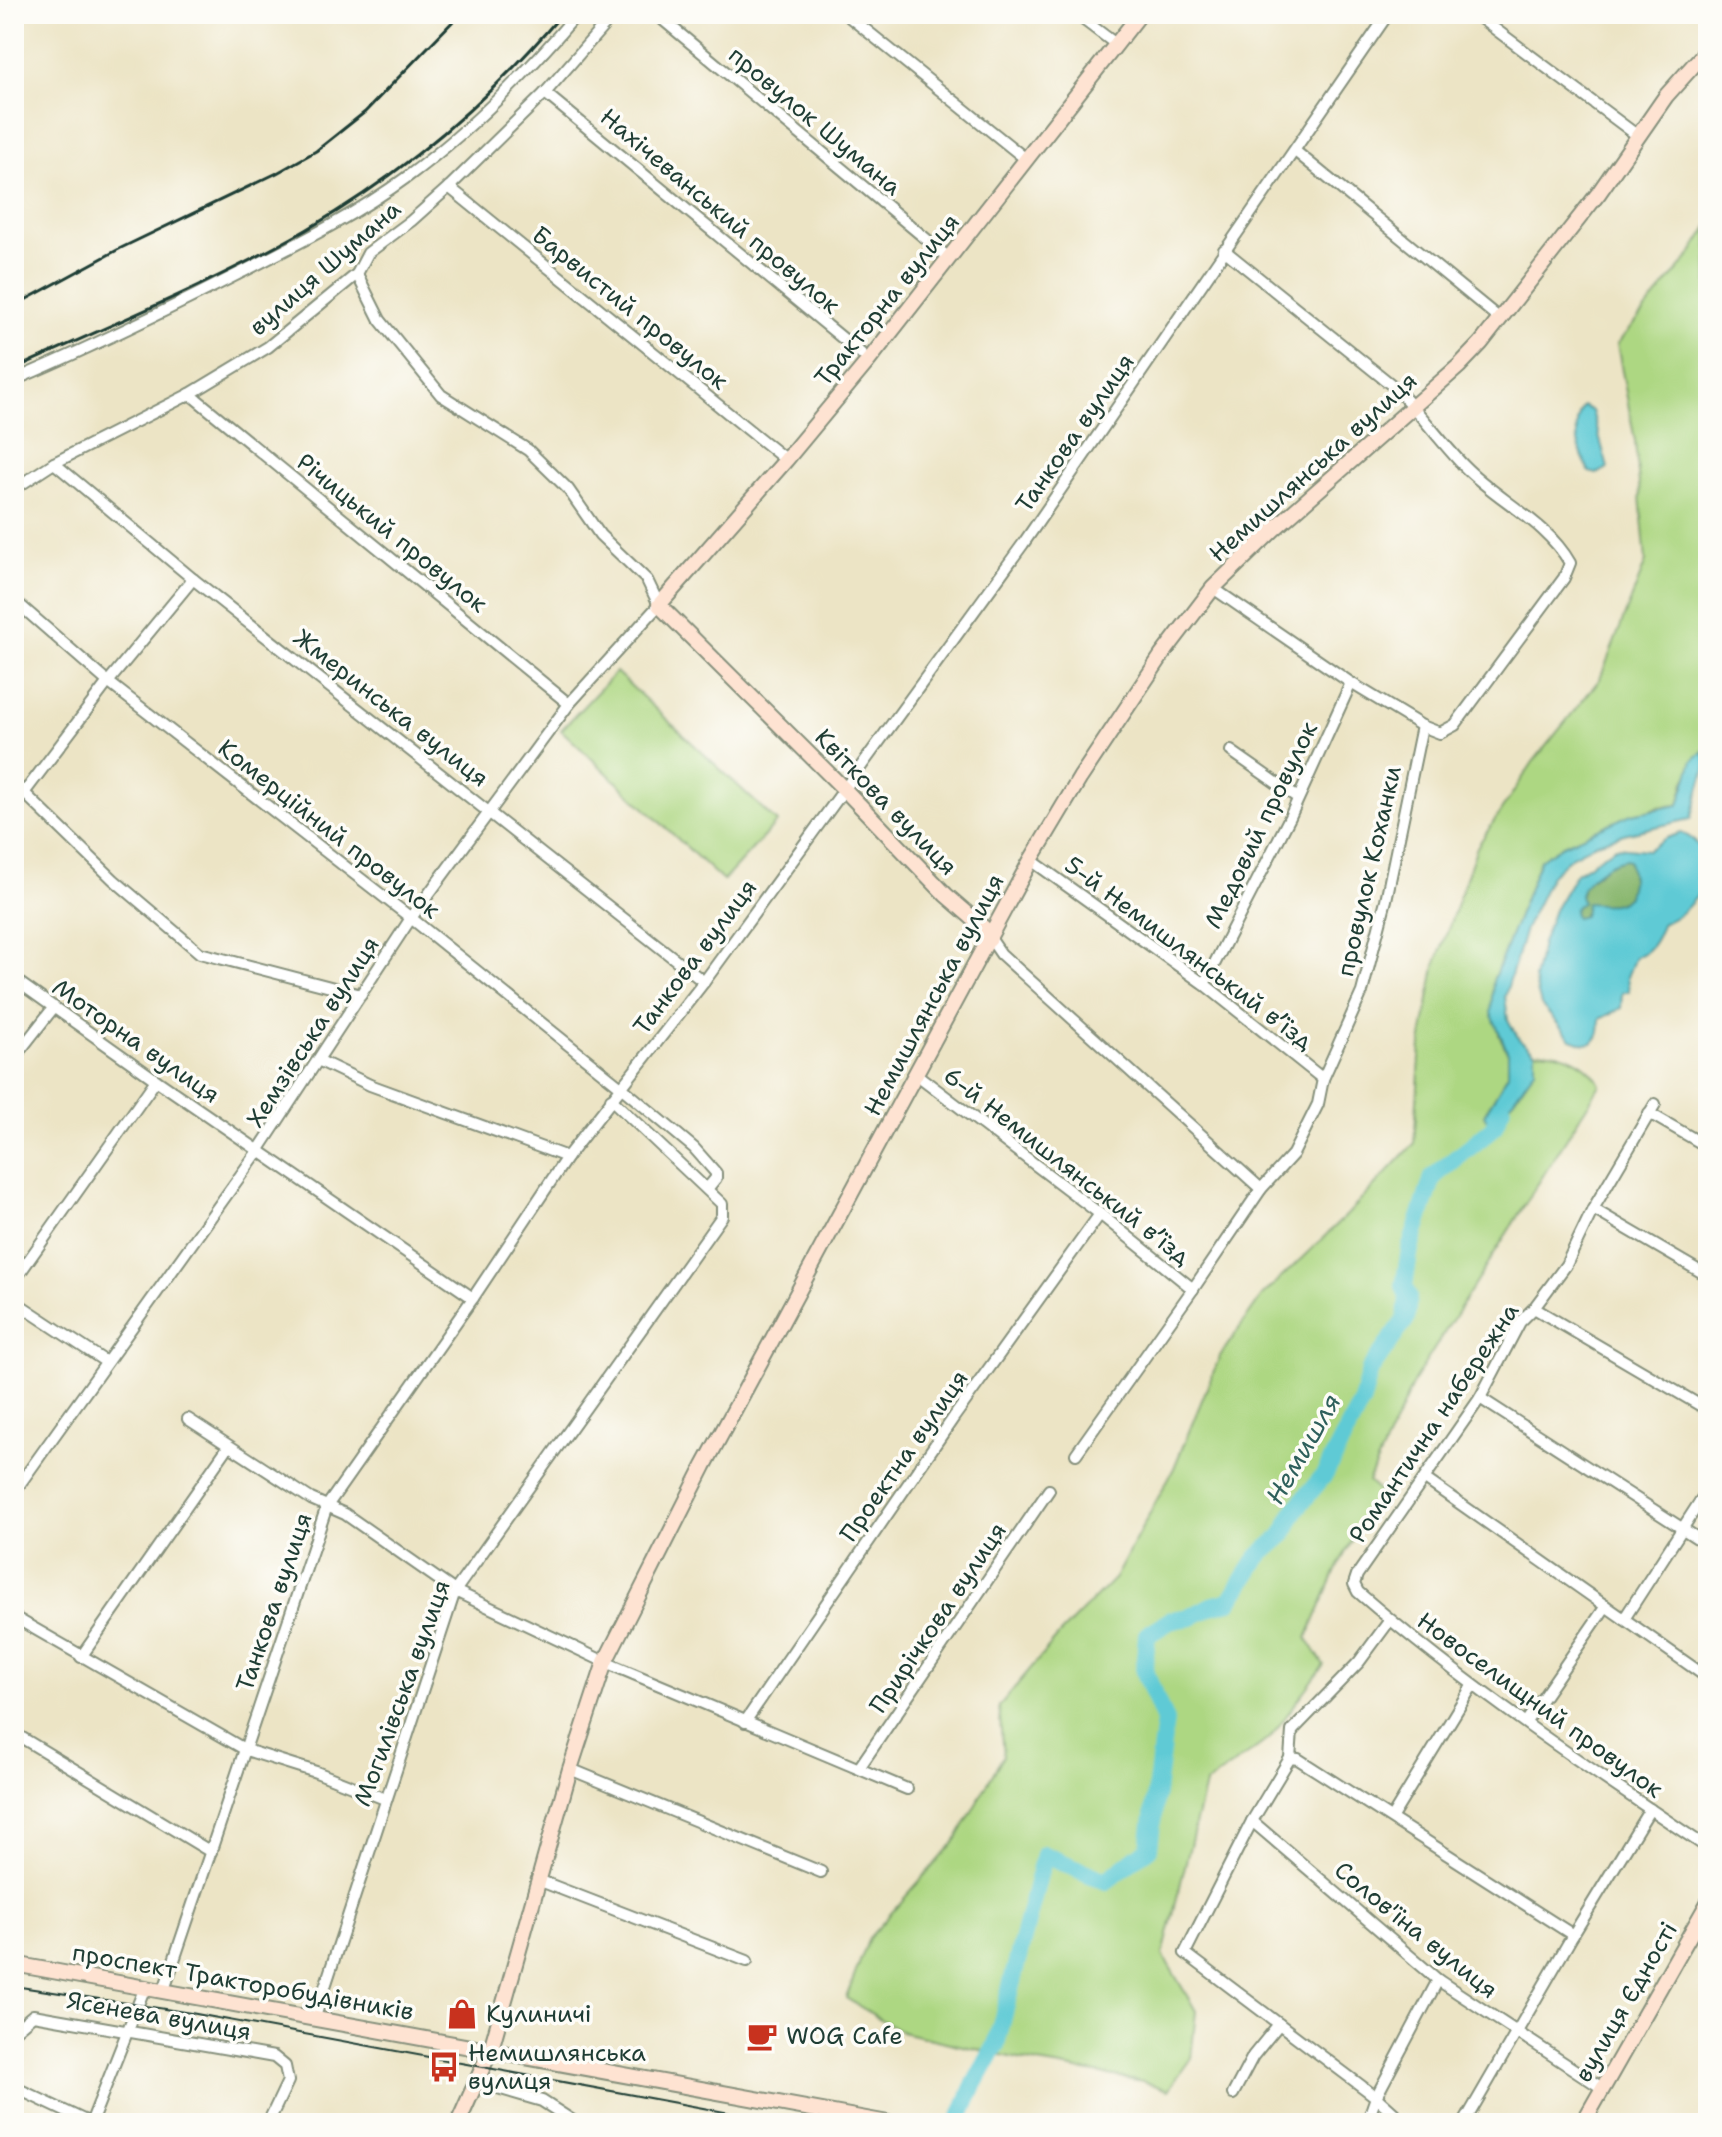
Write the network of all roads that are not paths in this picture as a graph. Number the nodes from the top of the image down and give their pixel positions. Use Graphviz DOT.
graph roads {
  1 [pos="577,14"];
  2 [pos="614,14"];
  3 [pos="656,14"];
  4 [pos="846,14"];
  5 [pos="1076,14"];
  6 [pos="1140,14"];
  7 [pos="1388,14"];
  8 [pos="1475,14"];
  9 [pos="1117,45"];
  10 [pos="1708,49"];
  11 [pos="545,93"];
  12 [pos="1638,136"];
  13 [pos="1295,151"];
  14 [pos="1027,160"];
  15 [pos="449,187"];
  16 [pos="1224,250"];
  17 [pos="949,258"];
  18 [pos="357,274"];
  19 [pos="1500,319"];
  20 [pos="869,360"];
  21 [pos="14,380"];
  22 [pos="190,394"];
  23 [pos="1412,405"];
  24 [pos="786,460"];
  25 [pos="54,463"];
  26 [pos="14,489"];
  27 [pos="193,579"];
  28 [pos="1213,588"];
  29 [pos="14,600"];
  30 [pos="659,605"];
  31 [pos="108,682"];
  32 [pos="1351,683"];
  33 [pos="569,704"];
  34 [pos="1422,726"];
  35 [pos="1231,751"];
  36 [pos="14,783"];
  37 [pos="845,790"];
  38 [pos="24,793"];
  39 [pos="1298,798"];
  40 [pos="490,811"];
  41 [pos="1031,860"];
  42 [pos="411,918"];
  43 [pos="990,938"];
  44 [pos="14,979"];
  45 [pos="704,982"];
  46 [pos="1204,984"];
  47 [pos="361,995"];
  48 [pos="54,1007"];
  49 [pos="14,1058"];
  50 [pos="320,1061"];
  51 [pos="916,1074"];
  52 [pos="1323,1079"];
  53 [pos="156,1080"];
  54 [pos="621,1087"];
  55 [pos="611,1099"];
  56 [pos="1708,1147"];
  57 [pos="258,1151"];
  58 [pos="567,1157"];
  59 [pos="707,1189"];
  60 [pos="1261,1189"];
  61 [pos="1593,1209"];
  62 [pos="1100,1214"];
  63 [pos="1708,1276"];
  64 [pos="14,1281"];
  65 [pos="1193,1289"];
  66 [pos="473,1298"];
  67 [pos="14,1301"];
  68 [pos="1534,1308"];
  69 [pos="106,1362"];
  70 [pos="1480,1398"];
  71 [pos="1708,1410"];
  72 [pos="188,1419"];
  73 [pos="228,1447"];
  74 [pos="1076,1454"];
  75 [pos="1425,1479"];
  76 [pos="1708,1489"];
  77 [pos="1049,1490"];
  78 [pos="14,1492"];
  79 [pos="327,1506"];
  80 [pos="1682,1528"];
  81 [pos="1708,1545"];
  82 [pos="455,1591"];
  83 [pos="1606,1606"];
  84 [pos="14,1617"];
  85 [pos="1624,1619"];
  86 [pos="1390,1620"];
  87 [pos="81,1657"];
  88 [pos="605,1662"];
  89 [pos="1708,1678"];
  90 [pos="1472,1686"];
  91 [pos="745,1722"];
  92 [pos="1526,1722"];
  93 [pos="14,1733"];
  94 [pos="246,1750"];
  95 [pos="1290,1758"];
  96 [pos="859,1768"];
  97 [pos="570,1769"];
  98 [pos="907,1789"];
  99 [pos="385,1799"];
  100 [pos="1650,1809"];
  101 [pos="1392,1817"];
  102 [pos="1252,1821"];
  103 [pos="1708,1848"];
  104 [pos="211,1852"];
  105 [pos="821,1872"];
  106 [pos="538,1880"];
  107 [pos="1708,1903"];
  108 [pos="1573,1935"];
  109 [pos="747,1961"];
  110 [pos="14,1964"];
  111 [pos="1438,1980"];
  112 [pos="145,1987"];
  113 [pos="164,1990"];
  114 [pos="315,2017"];
  115 [pos="1279,2024"];
  116 [pos="127,2030"];
  117 [pos="14,2031"];
  118 [pos="1517,2033"];
  119 [pos="491,2049"];
  120 [pos="477,2082"];
  121 [pos="14,2087"];
  122 [pos="1602,2088"];
  123 [pos="1233,2094"];
  124 [pos="1376,2097"];
  125 [pos="1585,2122"];
  126 [pos="91,2123"];
  127 [pos="268,2123"];
  128 [pos="458,2123"];
  129 [pos="576,2123"];
  130 [pos="888,2123"];
  131 [pos="1367,2123"];
  132 [pos="1405,2123"];
  133 [pos="1464,2123"];
  1 -- 21 [label="street"];
  2 -- 11 [label="street, вулиця Шумана"];
  3 -- 17 [label="street, провулок Шумана"];
  4 -- 14 [label="street"];
  5 -- 9 [label="street"];
  6 -- 9 [label="street, Тракторна вулиця"];
  7 -- 13 [label="street, Танкова вулиця"];
  8 -- 12 [label="street"];
  9 -- 14 [label="street, Тракторна вулиця"];
  10 -- 12 [label="street, Немишлянська вулиця"];
  11 -- 15 [label="street, вулиця Шумана"];
  11 -- 20 [label="street, Нахічеванський провулок"];
  12 -- 19 [label="street, Немишлянська вулиця"];
  13 -- 16 [label="street, Танкова вулиця"];
  13 -- 19 [label="street"];
  14 -- 17 [label="street, Тракторна вулиця"];
  15 -- 18 [label="street, вулиця Шумана"];
  15 -- 24 [label="street, Барвистий провулок"];
  16 -- 23 [label="street"];
  16 -- 37 [label="street, Танкова вулиця"];
  17 -- 20 [label="street, Тракторна вулиця"];
  18 -- 22 [label="street, вулиця Шумана"];
  18 -- 30 [label="street"];
  19 -- 23 [label="street, Немишлянська вулиця"];
  20 -- 24 [label="street, Тракторна вулиця"];
  22 -- 25 [label="street, вулиця Шумана"];
  22 -- 33 [label="street, Річицький провулок"];
  23 -- 28 [label="street, Немишлянська вулиця"];
  23 -- 34 [label="street"];
  24 -- 30 [label="street, Тракторна вулиця"];
  25 -- 26 [label="street, вулиця Шумана"];
  25 -- 27 [label="street, Жмеринська вулиця"];
  27 -- 31 [label="street"];
  27 -- 40 [label="street, Жмеринська вулиця"];
  28 -- 32 [label="street"];
  28 -- 41 [label="street, Немишлянська вулиця"];
  29 -- 31 [label="street, Комерційний провулок"];
  30 -- 33 [label="street, Хемзівська вулиця"];
  30 -- 37 [label="street, Квіткова вулиця"];
  31 -- 38 [label="street"];
  31 -- 42 [label="street, Комерційний провулок"];
  32 -- 34 [label="street"];
  32 -- 39 [label="street, Медовий провулок"];
  33 -- 40 [label="street, Хемзівська вулиця"];
  34 -- 52 [label="street, провулок Коханки"];
  35 -- 39 [label="street"];
  36 -- 38 [label="street"];
  37 -- 43 [label="street, Квіткова вулиця"];
  37 -- 45 [label="street, Танкова вулиця"];
  38 -- 47 [label="street"];
  39 -- 46 [label="street, Медовий провулок"];
  40 -- 42 [label="street, Хемзівська вулиця"];
  40 -- 45 [label="street, Жмеринська вулиця"];
  41 -- 43 [label="street, Немишлянська вулиця"];
  41 -- 46 [label="street, 5-й Немишлянський в’їзд"];
  42 -- 47 [label="street, Хемзівська вулиця"];
  42 -- 54 [label="street, Комерційний провулок"];
  43 -- 51 [label="street, Немишлянська вулиця"];
  43 -- 60 [label="street, Квіткова вулиця"];
  44 -- 48 [label="street, Моторна вулиця"];
  45 -- 54 [label="street, Танкова вулиця"];
  46 -- 52 [label="street, 5-й Немишлянський в’їзд"];
  47 -- 50 [label="street, Хемзівська вулиця"];
  48 -- 49 [label="street"];
  48 -- 53 [label="street, Моторна вулиця"];
  50 -- 57 [label="street, Хемзівська вулиця"];
  50 -- 58 [label="street"];
  51 -- 62 [label="street, 6-й Немишлянський в’їзд"];
  51 -- 88 [label="street, Немишлянська вулиця"];
  52 -- 60 [label="street, провулок Коханки"];
  53 -- 57 [label="street, Моторна вулиця"];
  53 -- 64 [label="street"];
  54 -- 55 [label="street, Танкова вулиця"];
  54 -- 59 [label="street, Комерційний провулок"];
  55 -- 58 [label="street, Танкова вулиця"];
  55 -- 59 [label="street"];
  56 -- 61 [label="street, Романтична набережна"];
  57 -- 66 [label="street, Моторна вулиця"];
  57 -- 69 [label="street, Хемзівська вулиця"];
  58 -- 66 [label="street, Танкова вулиця"];
  59 -- 82 [label="street, Могилівська вулиця"];
  60 -- 65 [label="street"];
  61 -- 63 [label="street"];
  61 -- 68 [label="street, Романтична набережна"];
  62 -- 65 [label="street, 6-й Немишлянський в’їзд"];
  62 -- 91 [label="street, Проектна вулиця"];
  65 -- 74 [label="street"];
  66 -- 79 [label="street, Танкова вулиця"];
  67 -- 69 [label="street"];
  68 -- 70 [label="street, Романтична набережна"];
  68 -- 71 [label="street"];
  69 -- 78 [label="street, Хемзівська вулиця"];
  70 -- 75 [label="street, Романтична набережна"];
  70 -- 80 [label="street"];
  72 -- 73 [label="street"];
  73 -- 79 [label="street"];
  73 -- 87 [label="street"];
  75 -- 83 [label="street"];
  75 -- 86 [label="street, Романтична набережна"];
  76 -- 80 [label="street"];
  77 -- 96 [label="street, Прирічкова вулиця"];
  79 -- 82 [label="street"];
  79 -- 94 [label="street, Танкова вулиця"];
  80 -- 81 [label="street"];
  80 -- 85 [label="street"];
  82 -- 88 [label="street"];
  82 -- 99 [label="street, Могилівська вулиця"];
  83 -- 85 [label="street"];
  83 -- 92 [label="street"];
  84 -- 87 [label="street"];
  85 -- 89 [label="street"];
  86 -- 90 [label="street, Новоселищний провулок"];
  86 -- 95 [label="street"];
  87 -- 94 [label="street"];
  88 -- 91 [label="street"];
  88 -- 97 [label="street, Немишлянська вулиця"];
  90 -- 92 [label="street, Новоселищний провулок"];
  90 -- 101 [label="street"];
  91 -- 96 [label="street"];
  92 -- 100 [label="street, Новоселищний провулок"];
  93 -- 104 [label="street"];
  94 -- 99 [label="street"];
  94 -- 104 [label="street, Танкова вулиця"];
  95 -- 101 [label="street"];
  95 -- 102 [label="street"];
  96 -- 98 [label="street"];
  97 -- 105 [label="street"];
  97 -- 106 [label="street, Немишлянська вулиця"];
  99 -- 114 [label="street, Могилівська вулиця"];
  100 -- 103 [label="street, Новоселищний провулок"];
  100 -- 108 [label="street"];
  101 -- 108 [label="street"];
  102 -- 111 [label="street, Солов'їна вулиця"];
  102 -- 115 [label="street"];
  104 -- 113 [label="street, Танкова вулиця"];
  106 -- 109 [label="street"];
  106 -- 119 [label="street, Немишлянська вулиця"];
  107 -- 122 [label="street, вулиця Єдності"];
  108 -- 118 [label="street"];
  110 -- 112 [label="street, проспект Тракторобудівників"];
  111 -- 118 [label="street, Солов'їна вулиця"];
  111 -- 124 [label="street"];
  112 -- 113 [label="street, проспект Тракторобудівників"];
  112 -- 116 [label="street"];
  113 -- 114 [label="street, проспект Тракторобудівників"];
  114 -- 119 [label="street, проспект Тракторобудівників"];
  115 -- 123 [label="street"];
  115 -- 124 [label="street"];
  116 -- 117 [label="street, Ясенева вулиця"];
  116 -- 126 [label="street"];
  116 -- 127 [label="street, Ясенева вулиця"];
  118 -- 122 [label="street, Солов'їна вулиця"];
  118 -- 133 [label="street"];
  119 -- 120 [label="street, Немишлянська вулиця"];
  119 -- 130 [label="street, проспект Тракторобудівників"];
  120 -- 128 [label="street, Немишлянська вулиця"];
  120 -- 129 [label="street"];
  121 -- 126 [label="street"];
  122 -- 125 [label="street, вулиця Єдності"];
  124 -- 131 [label="street"];
  124 -- 132 [label="street"];
}
